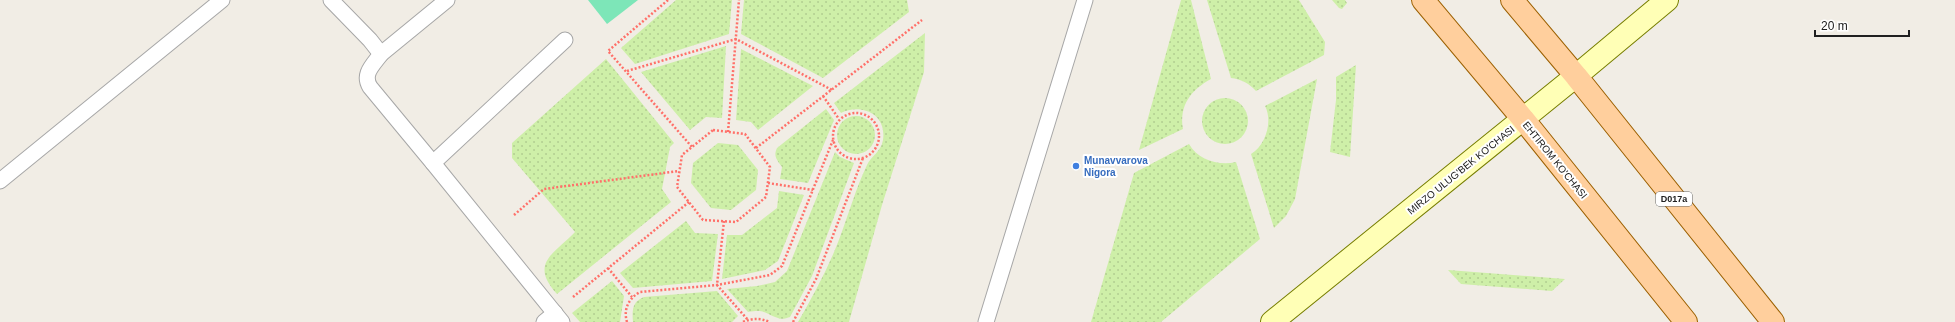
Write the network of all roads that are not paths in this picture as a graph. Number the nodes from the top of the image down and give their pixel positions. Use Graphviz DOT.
graph roads {
  1 [pos="222,0"];
  2 [pos="331,0"];
  3 [pos="447,0"];
  4 [pos="1085,0"];
  5 [pos="1423,0"];
  6 [pos="1512,0"];
  7 [pos="1666,0"];
  8 [pos="565,40"];
  9 [pos="381,54"];
  10 [pos="1576,76"];
  11 [pos="1523,119"];
  12 [pos="433,163"];
  13 [pos="0,182"];
  14 [pos="554,319"];
  15 [pos="986,322"];
  16 [pos="1272,322"];
  17 [pos="1686,322"];
  18 [pos="1773,322"];
  1 -- 13 [label="lane"];
  2 -- 9 [label="lane"];
  3 -- 9 [label="lane"];
  4 -- 15 [label="lane"];
  5 -- 11 [label="main road, EHTIROM KO'CHASI"];
  6 -- 10 [label="main road, D017a"];
  7 -- 10 [label="main road, MIRZO ULUG'BEK KO'CHASI"];
  8 -- 12 [label="lane"];
  9 -- 12 [label="lane"];
  10 -- 11 [label="main road, MIRZO ULUG'BEK KO'CHASI"];
  10 -- 18 [label="main road, D017a"];
  11 -- 16 [label="main road, MIRZO ULUG'BEK KO'CHASI"];
  11 -- 17 [label="main road, EHTIROM KO'CHASI"];
  12 -- 14 [label="lane"];
}
